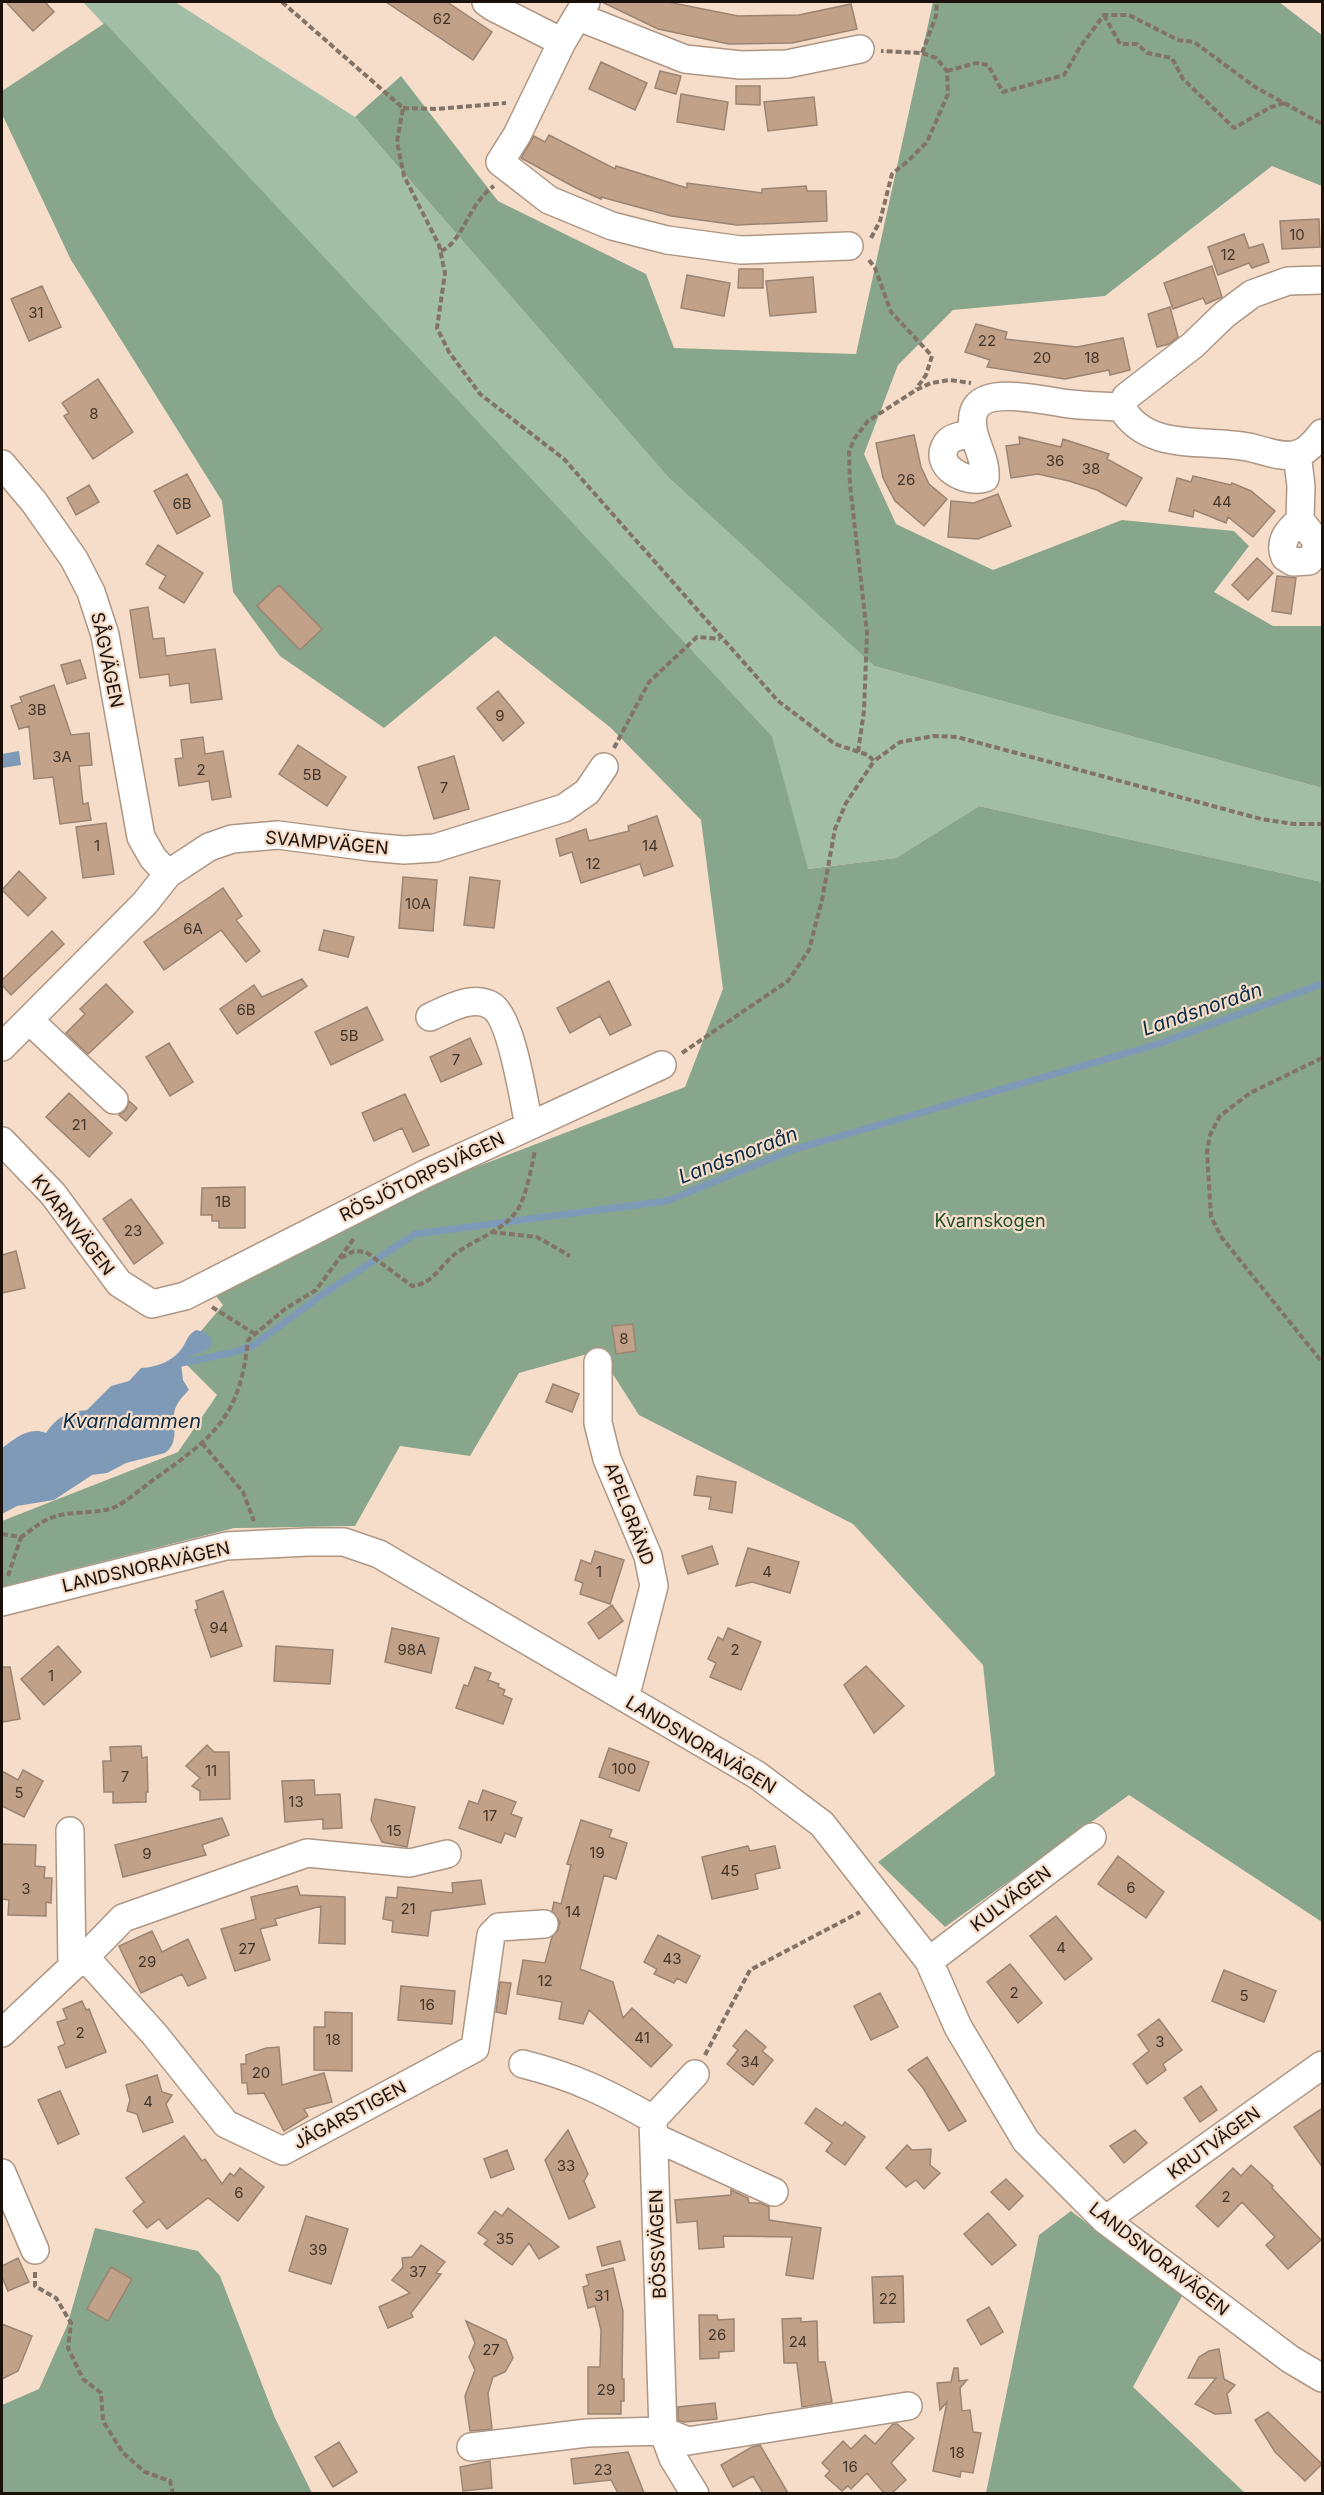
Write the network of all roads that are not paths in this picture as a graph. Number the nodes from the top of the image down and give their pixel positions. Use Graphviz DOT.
graph roads {
  1 [pos="486,2"];
  2 [pos="582,9"];
  3 [pos="562,42"];
  4 [pos="860,50"];
  5 [pos="861,247"];
  6 [pos="1323,280"];
  7 [pos="1121,407"];
  8 [pos="1323,433"];
  9 [pos="974,434"];
  10 [pos="1297,454"];
  11 [pos="2,464"];
  12 [pos="1300,520"];
  13 [pos="604,767"];
  14 [pos="168,874"];
  15 [pos="430,1017"];
  16 [pos="29,1020"];
  17 [pos="2,1047"];
  18 [pos="662,1065"];
  19 [pos="114,1100"];
  20 [pos="530,1126"];
  21 [pos="2,1141"];
  22 [pos="190,1293"];
  23 [pos="598,1362"];
  24 [pos="4,1591"];
  25 [pos="625,1698"];
  26 [pos="70,1831"];
  27 [pos="1092,1837"];
  28 [pos="447,1854"];
  29 [pos="544,1924"];
  30 [pos="929,1961"];
  31 [pos="78,1962"];
  32 [pos="2,2033"];
  33 [pos="523,2064"];
  34 [pos="1323,2065"];
  35 [pos="694,2074"];
  36 [pos="653,2128"];
  37 [pos="2,2173"];
  38 [pos="774,2192"];
  39 [pos="1105,2220"];
  40 [pos="35,2250"];
  41 [pos="1323,2378"];
  42 [pos="908,2406"];
  43 [pos="663,2431"];
  44 [pos="471,2447"];
  45 [pos="694,2493"];
  1 -- 3 [label="street"];
  2 -- 3 [label="street"];
  2 -- 4 [label="street"];
  3 -- 5 [label="street"];
  6 -- 7 [label="street"];
  7 -- 9 [label="street"];
  7 -- 10 [label="street"];
  8 -- 10 [label="street"];
  10 -- 12 [label="street"];
  11 -- 14 [label="street, SÅGVÄGEN"];
  13 -- 14 [label="street, SVAMPVÄGEN"];
  14 -- 16 [label="street, SVAMPVÄGEN"];
  15 -- 20 [label="street"];
  16 -- 17 [label="street, SVAMPVÄGEN"];
  16 -- 19 [label="street"];
  18 -- 20 [label="street, RÖSJÖTORPSVÄGEN"];
  20 -- 22 [label="street, RÖSJÖTORPSVÄGEN"];
  21 -- 22 [label="street, KVARNVÄGEN"];
  23 -- 25 [label="street, APELGRÄND"];
  24 -- 25 [label="street, LANDSNORAVÄGEN"];
  25 -- 30 [label="street, LANDSNORAVÄGEN"];
  26 -- 31 [label="street"];
  27 -- 30 [label="street, KULVÄGEN"];
  28 -- 31 [label="street"];
  29 -- 31 [label="street, JÄGARSTIGEN"];
  30 -- 39 [label="street, LANDSNORAVÄGEN"];
  31 -- 32 [label="street"];
  33 -- 36 [label="street"];
  34 -- 39 [label="street, KRUTVÄGEN"];
  35 -- 36 [label="street"];
  36 -- 38 [label="street"];
  36 -- 43 [label="street, BÖSSVÄGEN"];
  37 -- 40 [label="street"];
  39 -- 41 [label="street, LANDSNORAVÄGEN"];
  42 -- 43 [label="street"];
  43 -- 44 [label="street"];
  43 -- 45 [label="street, BÖSSVÄGEN"];
}
